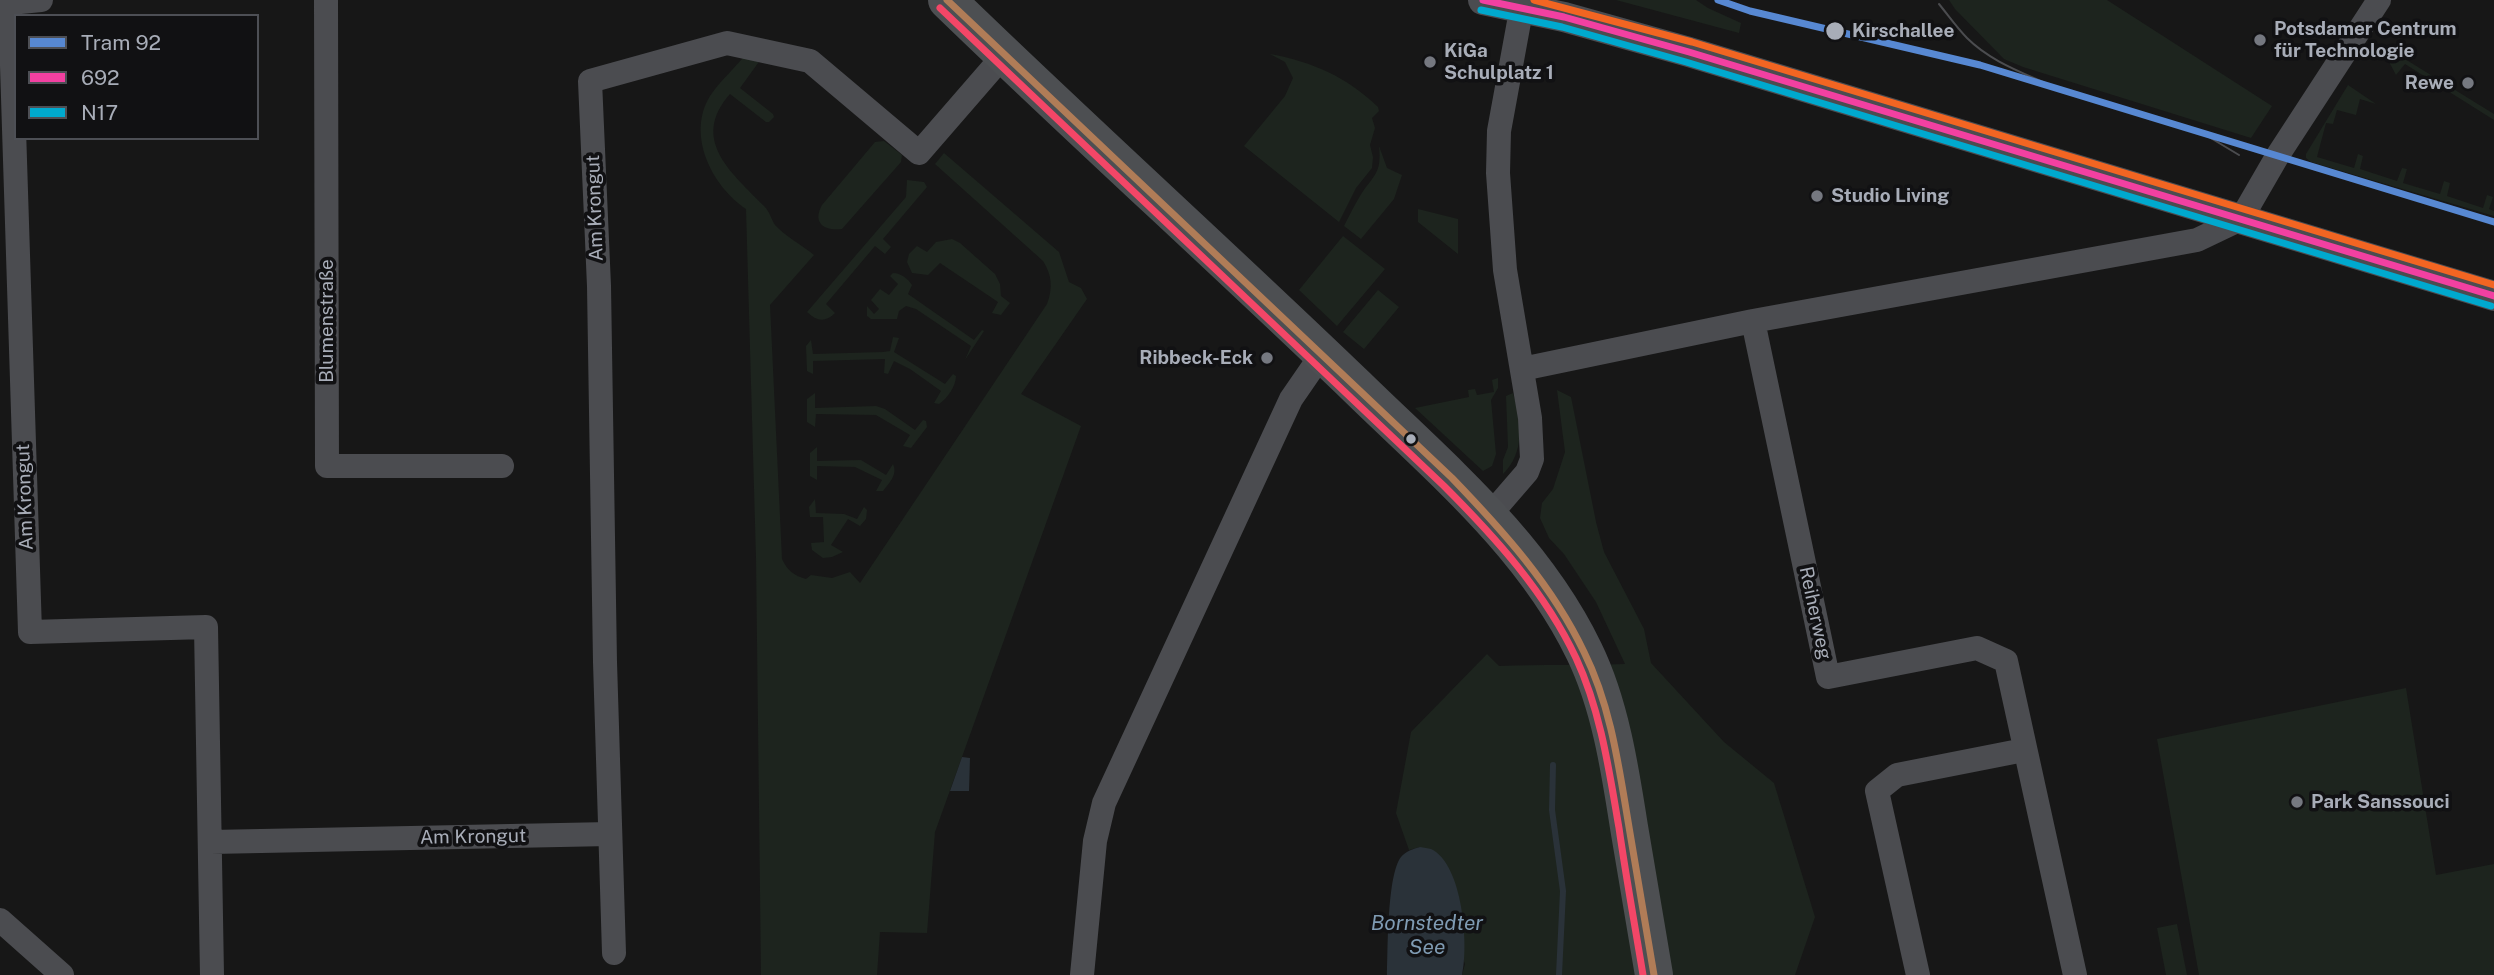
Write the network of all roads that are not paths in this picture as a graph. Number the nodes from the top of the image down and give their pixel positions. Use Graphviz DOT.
graph roads {
  1 [pos="41,0"];
  2 [pos="326,0"];
  3 [pos="947,0"];
  4 [pos="1483,0"];
  5 [pos="2379,0"];
  6 [pos="1522,3"];
  7 [pos="1004,55"];
  8 [pos="14,129"];
  9 [pos="14,140"];
  10 [pos="2241,219"];
  11 [pos="2494,296"];
  12 [pos="1753,321"];
  13 [pos="1322,354"];
  14 [pos="1521,369"];
  15 [pos="502,466"];
  16 [pos="1489,516"];
  17 [pos="2024,750"];
  18 [pos="610,834"];
  19 [pos="211,842"];
  20 [pos="0,920"];
  21 [pos="614,953"];
  22 [pos="62,975"];
  23 [pos="212,975"];
  24 [pos="1082,975"];
  25 [pos="1654,975"];
  26 [pos="1918,975"];
  27 [pos="2075,975"];
  1 -- 8 [label="street, Am Krongut"];
  2 -- 15 [label="street, Blumenstraße"];
  3 -- 7 [label="main road"];
  4 -- 6 [label="street"];
  5 -- 10 [label="street"];
  6 -- 10 [label="street"];
  6 -- 14 [label="street"];
  7 -- 13 [label="main road"];
  7 -- 18 [label="street, Am Krongut"];
  9 -- 19 [label="street, Am Krongut"];
  10 -- 11 [label="street"];
  10 -- 12 [label="street"];
  12 -- 14 [label="street"];
  12 -- 17 [label="street, Reiherweg"];
  13 -- 16 [label="main road"];
  13 -- 24 [label="street"];
  14 -- 16 [label="street"];
  16 -- 25 [label="main road"];
  17 -- 26 [label="street"];
  17 -- 27 [label="street, Reiherweg"];
  18 -- 19 [label="street, Am Krongut"];
  18 -- 21 [label="street, Am Krongut"];
  19 -- 23 [label="street, Am Krongut"];
  20 -- 22 [label="street"];
}
